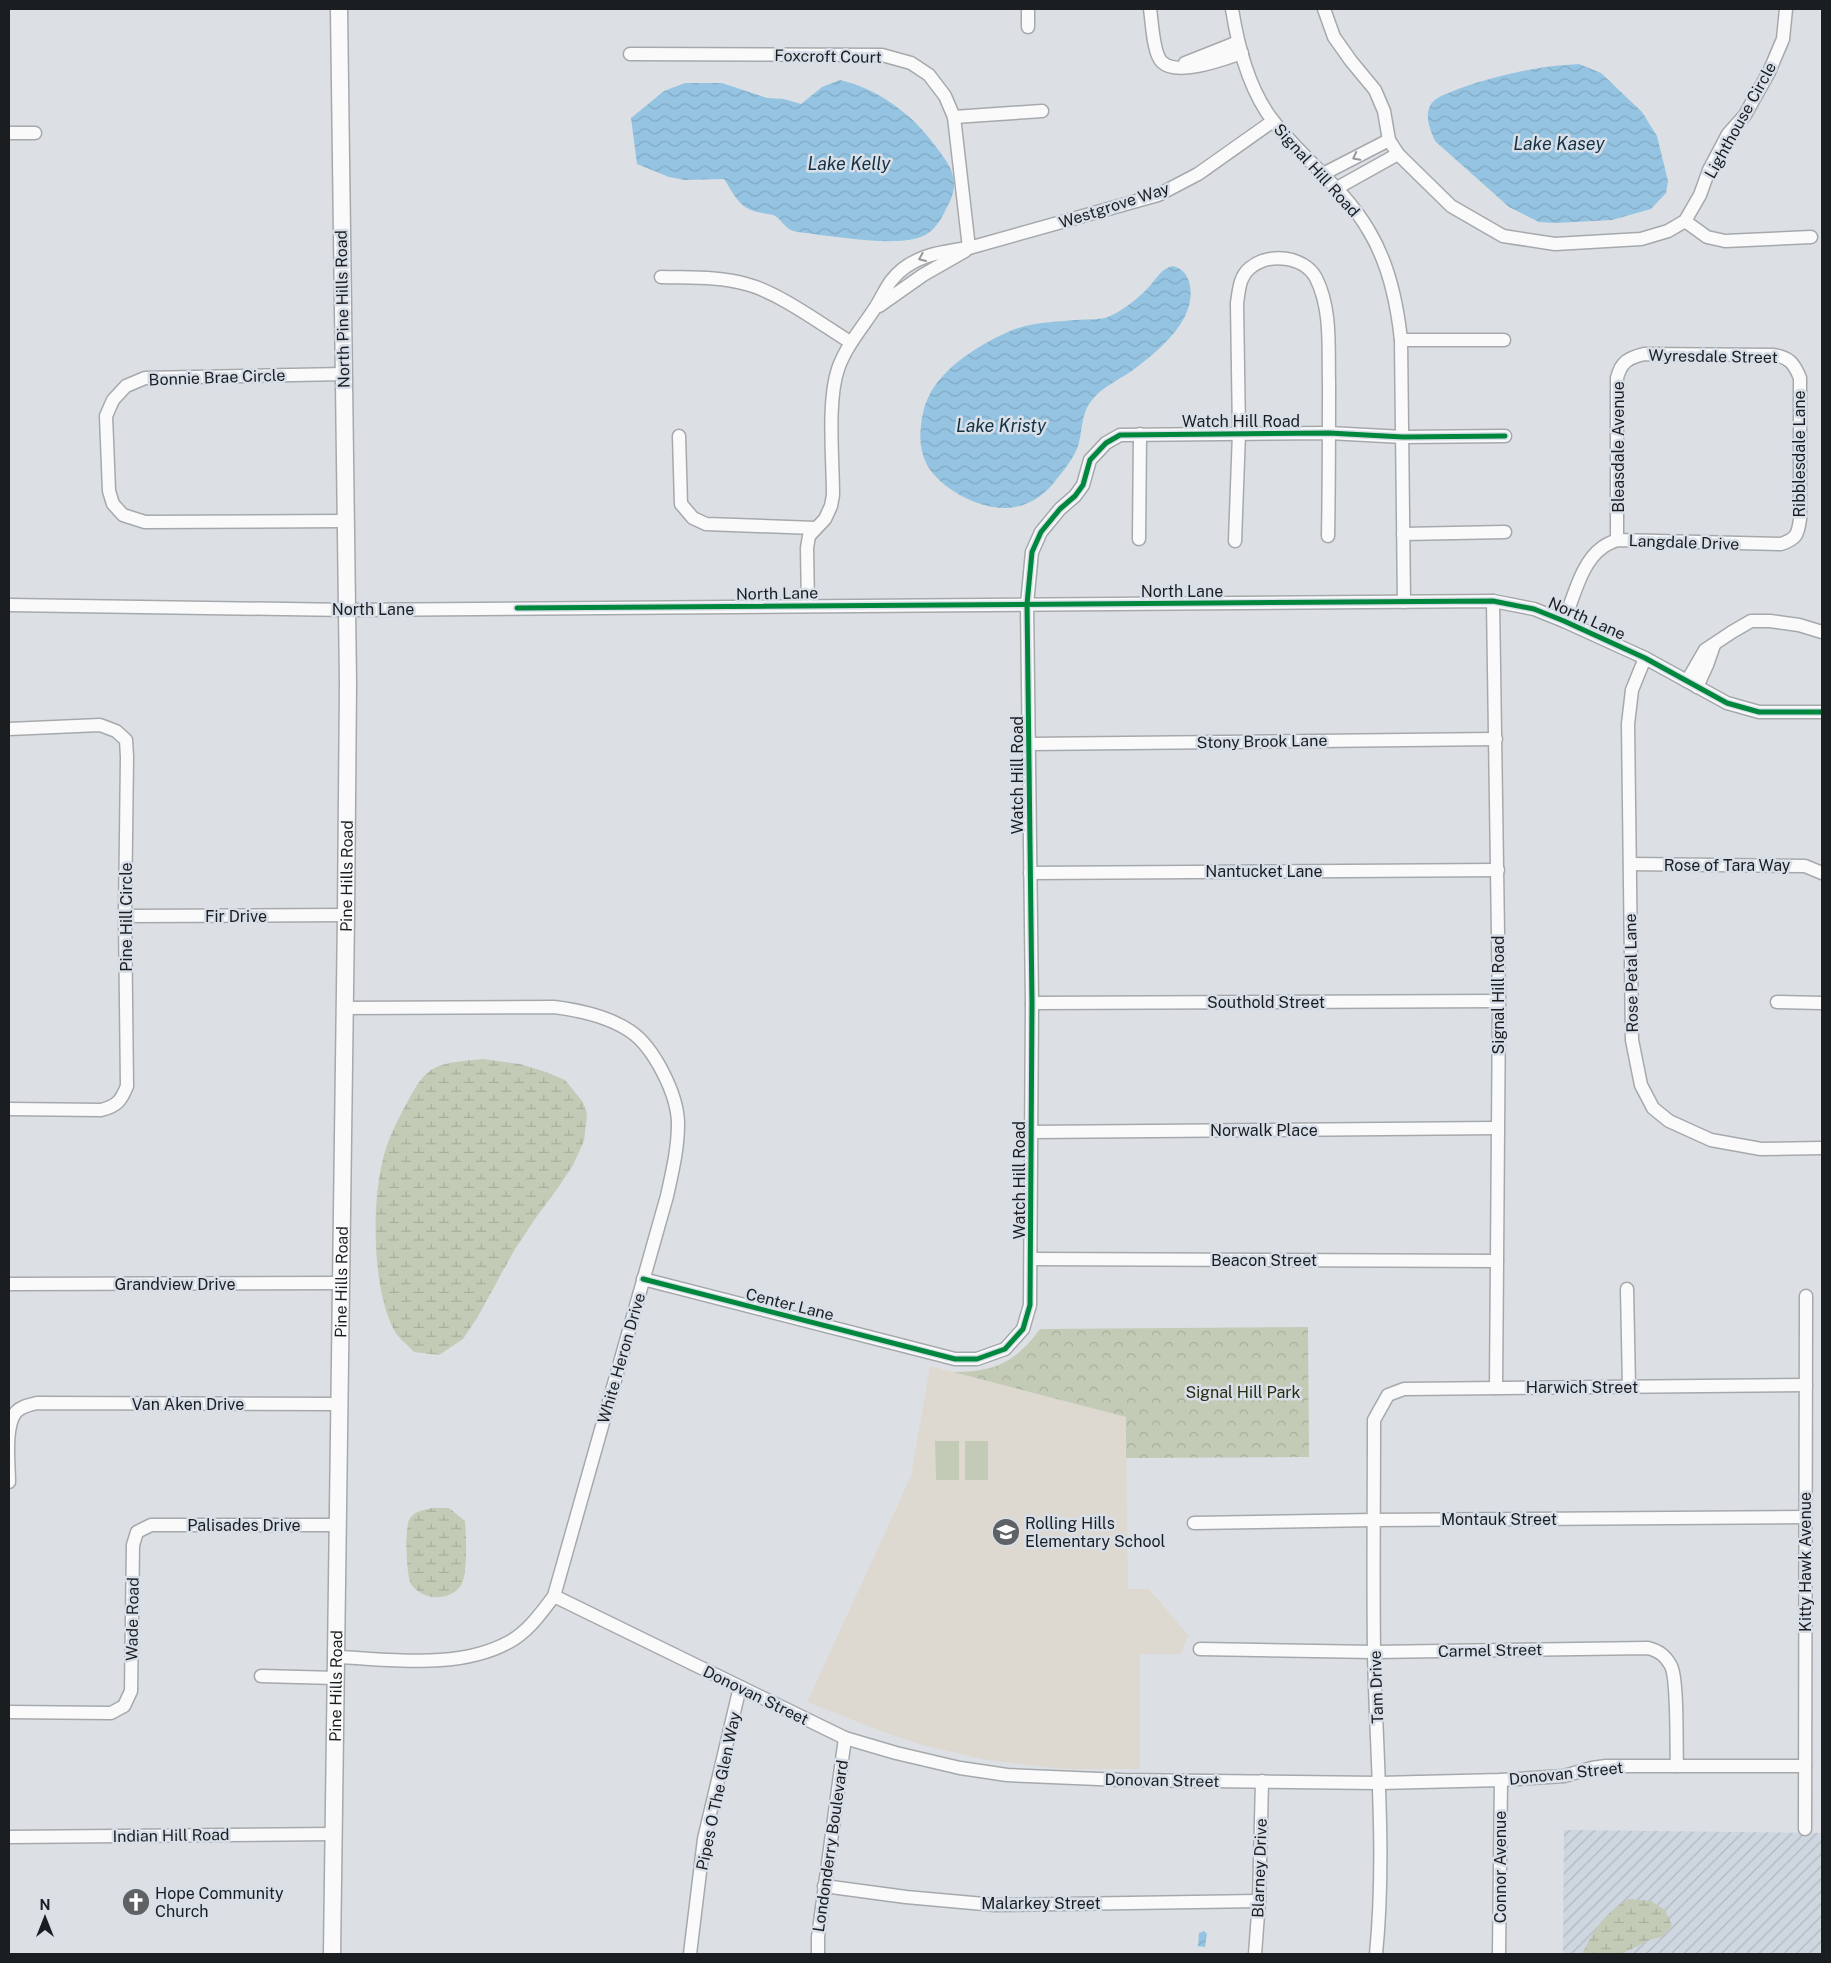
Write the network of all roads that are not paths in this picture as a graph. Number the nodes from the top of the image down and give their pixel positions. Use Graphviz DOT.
graph roads {
  1 [pos="339,9"];
  2 [pos="1028,9"];
  3 [pos="1150,9"];
  4 [pos="1232,9"];
  5 [pos="1324,9"];
  6 [pos="1786,9"];
  7 [pos="1028,27"];
  8 [pos="1240,48"];
  9 [pos="630,54"];
  10 [pos="1042,111"];
  11 [pos="954,117"];
  12 [pos="1273,121"];
  13 [pos="9,133"];
  14 [pos="35,133"];
  15 [pos="1389,140"];
  16 [pos="1398,154"];
  17 [pos="1323,174"];
  18 [pos="1337,188"];
  19 [pos="1685,221"];
  20 [pos="1811,237"];
  21 [pos="969,248"];
  22 [pos="661,277"];
  23 [pos="1401,340"];
  24 [pos="1504,340"];
  25 [pos="850,342"];
  26 [pos="1628,358"];
  27 [pos="1795,365"];
  28 [pos="344,374"];
  29 [pos="1239,433"];
  30 [pos="1329,433"];
  31 [pos="1140,434"];
  32 [pos="679,436"];
  33 [pos="1504,436"];
  34 [pos="1403,437"];
  35 [pos="346,521"];
  36 [pos="815,528"];
  37 [pos="1505,532"];
  38 [pos="1403,534"];
  39 [pos="1328,536"];
  40 [pos="1139,539"];
  41 [pos="1617,540"];
  42 [pos="1235,541"];
  43 [pos="1791,541"];
  44 [pos="1404,602"];
  45 [pos="1493,602"];
  46 [pos="1027,604"];
  47 [pos="9,605"];
  48 [pos="808,605"];
  49 [pos="348,610"];
  50 [pos="1564,620"];
  51 [pos="1822,632"];
  52 [pos="1645,658"];
  53 [pos="1692,684"];
  54 [pos="1822,712"];
  55 [pos="9,728"];
  56 [pos="1496,739"];
  57 [pos="1029,744"];
  58 [pos="1630,864"];
  59 [pos="1498,870"];
  60 [pos="1030,873"];
  61 [pos="1822,873"];
  62 [pos="346,915"];
  63 [pos="125,916"];
  64 [pos="1499,1001"];
  65 [pos="1776,1002"];
  66 [pos="1032,1003"];
  67 [pos="1822,1003"];
  68 [pos="344,1008"];
  69 [pos="9,1109"];
  70 [pos="1497,1128"];
  71 [pos="1031,1132"];
  72 [pos="1822,1148"];
  73 [pos="1032,1259"];
  74 [pos="1497,1262"];
  75 [pos="643,1279"];
  76 [pos="340,1283"];
  77 [pos="9,1284"];
  78 [pos="1627,1290"];
  79 [pos="1806,1296"];
  80 [pos="932,1353"];
  81 [pos="1806,1385"];
  82 [pos="1629,1387"];
  83 [pos="1496,1388"];
  84 [pos="339,1404"];
  85 [pos="1374,1420"];
  86 [pos="9,1482"];
  87 [pos="1805,1517"];
  88 [pos="1374,1520"];
  89 [pos="1194,1524"];
  90 [pos="151,1525"];
  91 [pos="338,1525"];
  92 [pos="554,1596"];
  93 [pos="1200,1649"];
  94 [pos="1374,1652"];
  95 [pos="336,1657"];
  96 [pos="261,1676"];
  97 [pos="336,1678"];
  98 [pos="740,1687"];
  99 [pos="9,1712"];
  100 [pos="845,1738"];
  101 [pos="1677,1766"];
  102 [pos="1805,1766"];
  103 [pos="1501,1780"];
  104 [pos="1262,1781"];
  105 [pos="1379,1783"];
  106 [pos="1806,1829"];
  107 [pos="334,1834"];
  108 [pos="9,1837"];
  109 [pos="824,1886"];
  110 [pos="1259,1900"];
  111 [pos="332,1954"];
  112 [pos="690,1954"];
  113 [pos="818,1954"];
  114 [pos="1255,1954"];
  115 [pos="1376,1954"];
  116 [pos="1499,1954"];
  1 -- 28 [label="main road, North Pine Hills Road"];
  2 -- 7 [label="street"];
  3 -- 8 [label="street"];
  4 -- 8 [label="street, Signal Hill Road"];
  5 -- 15 [label="street"];
  6 -- 19 [label="street, Lighthouse Circle"];
  8 -- 12 [label="street, Signal Hill Road"];
  9 -- 11 [label="street, Foxcroft Court"];
  10 -- 11 [label="street"];
  11 -- 21 [label="street, Foxcroft Court"];
  12 -- 17 [label="street, Signal Hill Road"];
  12 -- 21 [label="street, Westgrove Way"];
  13 -- 14 [label="street"];
  15 -- 16 [label="street"];
  15 -- 17 [label="street, one-way"];
  16 -- 18 [label="street"];
  16 -- 19 [label="street"];
  17 -- 18 [label="street, Signal Hill Road"];
  18 -- 23 [label="street, Signal Hill Road"];
  19 -- 20 [label="street"];
  21 -- 25 [label="street, Westgrove Way"];
  22 -- 25 [label="street"];
  23 -- 24 [label="street"];
  23 -- 34 [label="street, Signal Hill Road"];
  25 -- 36 [label="street, Westgrove Way"];
  26 -- 27 [label="street, Wyresdale Street"];
  26 -- 41 [label="street, Bleasdale Avenue"];
  27 -- 43 [label="street, Ribblesdale Lane"];
  28 -- 35 [label="main road, North Pine Hills Road"];
  28 -- 35 [label="street, Bonnie Brae Circle"];
  29 -- 30 [label="street, Watch Hill Road"];
  29 -- 30 [label="street"];
  29 -- 31 [label="street, Watch Hill Road"];
  29 -- 42 [label="street"];
  30 -- 34 [label="street, Watch Hill Road"];
  30 -- 39 [label="street"];
  31 -- 40 [label="street"];
  31 -- 46 [label="street, Watch Hill Road"];
  32 -- 36 [label="street"];
  33 -- 34 [label="street, Watch Hill Road"];
  34 -- 38 [label="street, Signal Hill Road"];
  35 -- 49 [label="main road, North Pine Hills Road"];
  36 -- 48 [label="street, Westgrove Way"];
  37 -- 38 [label="street"];
  38 -- 44 [label="street, Signal Hill Road"];
  41 -- 43 [label="street, Langdale Drive"];
  41 -- 50 [label="street, Langdale Drive"];
  44 -- 45 [label="street, North Lane"];
  44 -- 46 [label="street, North Lane"];
  45 -- 50 [label="street, North Lane"];
  45 -- 56 [label="street, Signal Hill Road"];
  46 -- 48 [label="street, North Lane"];
  46 -- 57 [label="street, Watch Hill Road"];
  47 -- 49 [label="street, North Lane"];
  48 -- 49 [label="street, North Lane"];
  49 -- 62 [label="main road, Pine Hills Road"];
  50 -- 52 [label="street, North Lane"];
  51 -- 53 [label="street"];
  52 -- 53 [label="street, North Lane"];
  52 -- 58 [label="street, Rose Petal Lane"];
  53 -- 54 [label="street, North Lane"];
  55 -- 63 [label="street, Pine Hill Circle"];
  56 -- 57 [label="street, Stony Brook Lane"];
  56 -- 59 [label="street, Signal Hill Road"];
  57 -- 60 [label="street, Watch Hill Road"];
  58 -- 61 [label="street, Rose of Tara Way"];
  58 -- 72 [label="street, Rose Petal Lane"];
  59 -- 60 [label="street, Nantucket Lane"];
  59 -- 64 [label="street, Signal Hill Road"];
  60 -- 66 [label="street, Watch Hill Road"];
  62 -- 63 [label="street, Fir Drive"];
  62 -- 68 [label="main road, Pine Hills Road"];
  63 -- 69 [label="street, Pine Hill Circle"];
  64 -- 66 [label="street, Southold Street"];
  64 -- 70 [label="street, Signal Hill Road"];
  65 -- 67 [label="street"];
  66 -- 71 [label="street, Watch Hill Road"];
  68 -- 75 [label="street, White Heron Drive"];
  68 -- 76 [label="main road, Pine Hills Road"];
  70 -- 71 [label="street, Norwalk Place"];
  70 -- 74 [label="street, Signal Hill Road"];
  71 -- 73 [label="street, Watch Hill Road"];
  73 -- 74 [label="street, Beacon Street"];
  73 -- 80 [label="street, Watch Hill Road"];
  74 -- 83 [label="street, Signal Hill Road"];
  75 -- 80 [label="street, Center Lane"];
  75 -- 92 [label="street, White Heron Drive"];
  76 -- 77 [label="street, Grandview Drive"];
  76 -- 84 [label="main road, Pine Hills Road"];
  78 -- 82 [label="street"];
  79 -- 81 [label="street, Kitty Hawk Avenue"];
  81 -- 82 [label="street, Harwich Street"];
  81 -- 87 [label="street, Kitty Hawk Avenue"];
  82 -- 83 [label="street, Harwich Street"];
  83 -- 85 [label="street, Harwich Street"];
  84 -- 86 [label="street, Van Aken Drive"];
  84 -- 91 [label="main road, Pine Hills Road"];
  85 -- 88 [label="street, Tam Drive"];
  87 -- 88 [label="street, Montauk Street"];
  87 -- 102 [label="street, Kitty Hawk Avenue"];
  88 -- 89 [label="street, Montauk Street"];
  88 -- 94 [label="street, Tam Drive"];
  90 -- 91 [label="street, Palisades Drive"];
  90 -- 99 [label="street, Wade Road"];
  91 -- 95 [label="main road, Pine Hills Road"];
  92 -- 95 [label="street, White Heron Drive"];
  92 -- 98 [label="street, Donovan Street"];
  93 -- 94 [label="street, Carmel Street"];
  94 -- 101 [label="street, Carmel Street"];
  94 -- 105 [label="street, Tam Drive"];
  95 -- 97 [label="main road, Pine Hills Road"];
  96 -- 97 [label="street"];
  97 -- 107 [label="main road, Pine Hills Road"];
  98 -- 100 [label="street, Donovan Street"];
  98 -- 112 [label="street, Pipes O The Glen Way"];
  100 -- 104 [label="street, Donovan Street"];
  100 -- 109 [label="street, Londonderry Boulevard"];
  101 -- 102 [label="street, Donovan Street"];
  101 -- 103 [label="street, Donovan Street"];
  102 -- 106 [label="street, Kitty Hawk Avenue"];
  103 -- 105 [label="street, Donovan Street"];
  103 -- 116 [label="street, Connor Avenue"];
  104 -- 105 [label="street, Donovan Street"];
  104 -- 110 [label="street, Blarney Drive"];
  105 -- 115 [label="street, Tam Drive"];
  107 -- 108 [label="street, Indian Hill Road"];
  107 -- 111 [label="main road, Pine Hills Road"];
  109 -- 110 [label="street, Malarkey Street"];
  109 -- 113 [label="street, Londonderry Boulevard"];
  110 -- 114 [label="street, Blarney Drive"];
}
